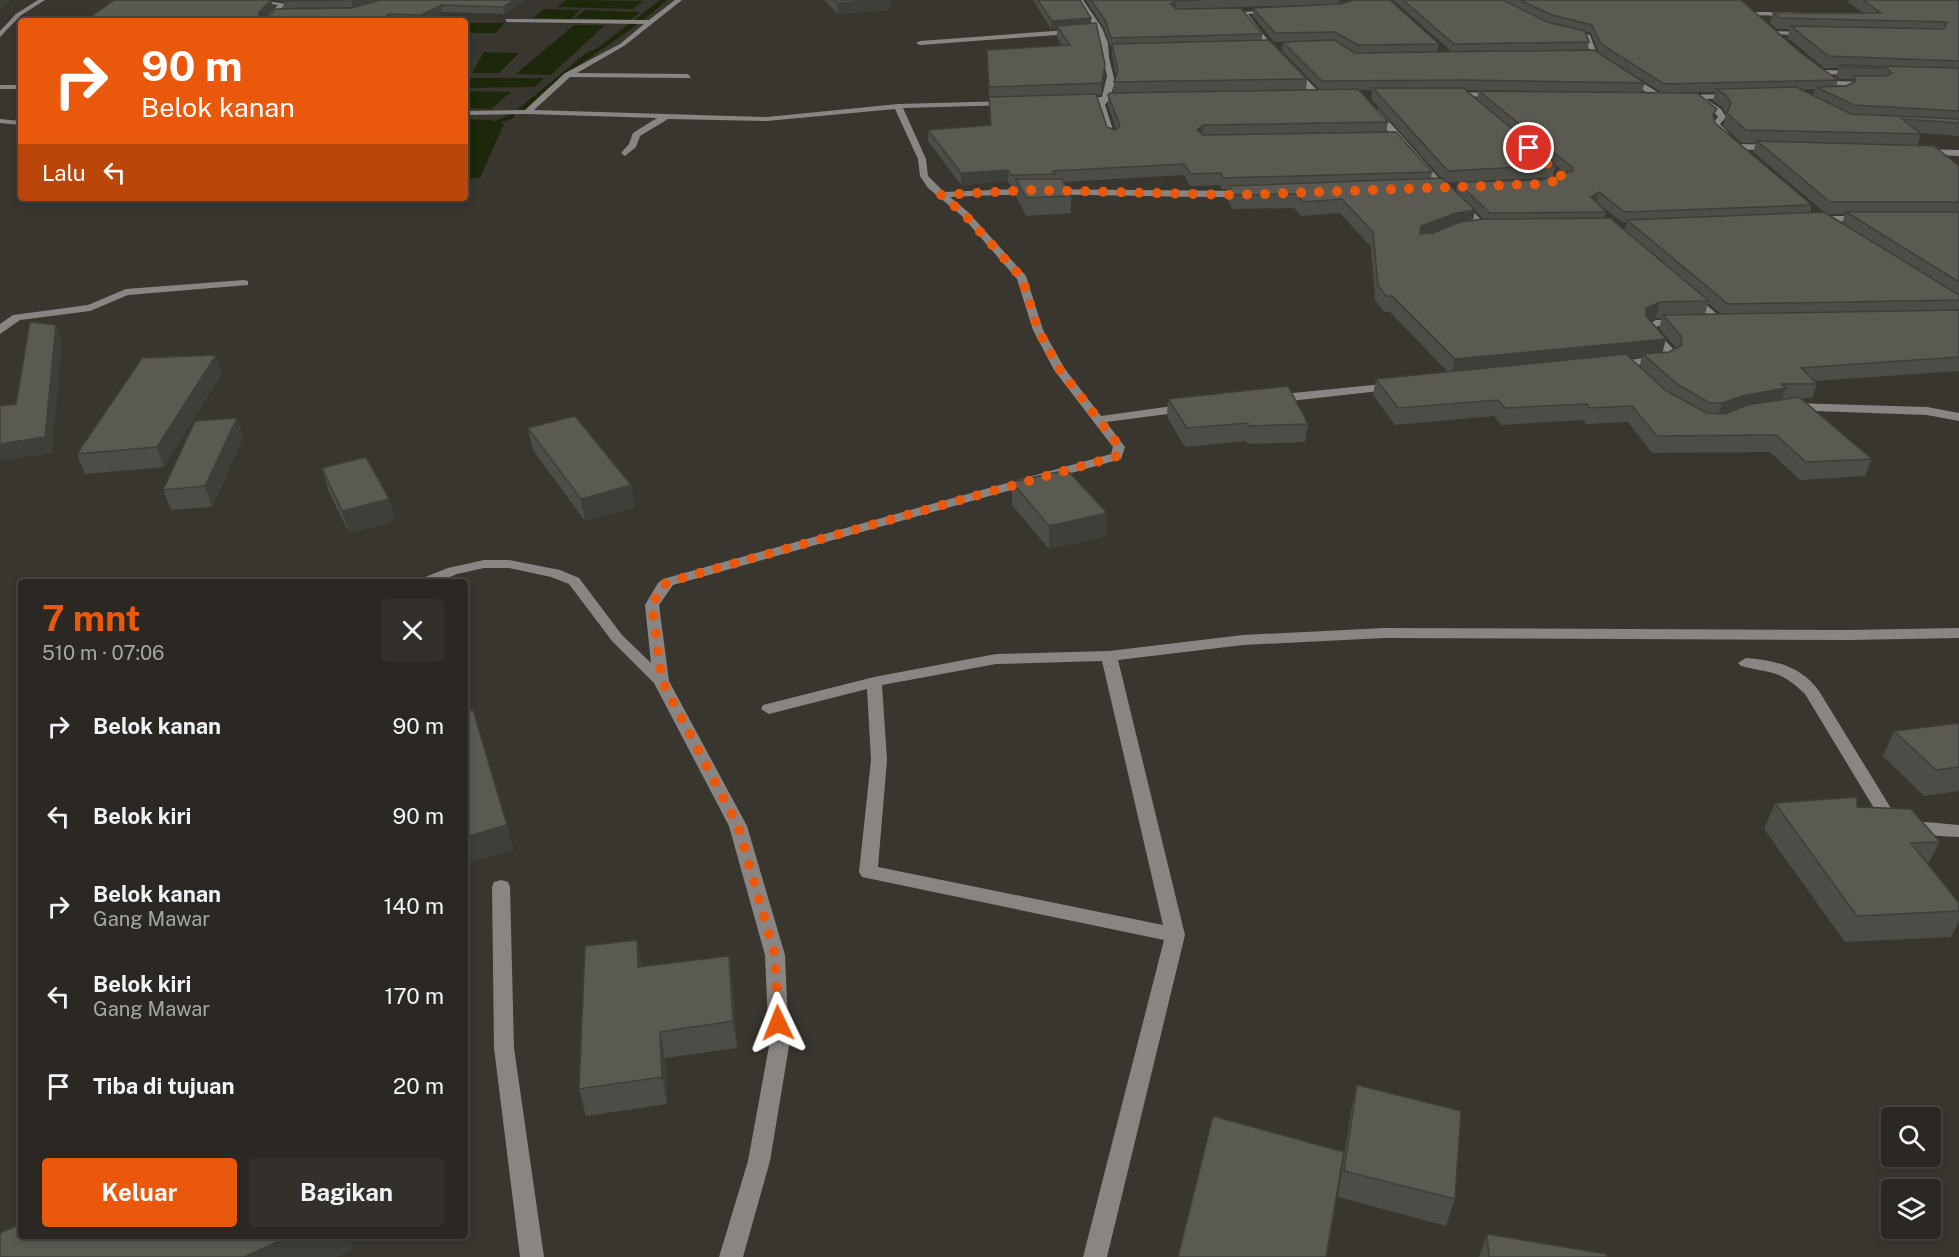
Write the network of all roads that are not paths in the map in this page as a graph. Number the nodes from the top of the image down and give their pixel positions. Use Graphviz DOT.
graph roads {
  1 [pos="42,0"];
  2 [pos="264,0"];
  3 [pos="679,0"];
  4 [pos="1080,0"];
  5 [pos="1743,6"];
  6 [pos="1285,11"];
  7 [pos="275,12"];
  8 [pos="286,12"];
  9 [pos="1232,12"];
  10 [pos="1244,12"];
  11 [pos="1751,14"];
  12 [pos="1796,14"];
  13 [pos="268,18"];
  14 [pos="507,20"];
  15 [pos="645,21"];
  16 [pos="1099,30"];
  17 [pos="1565,31"];
  18 [pos="1773,33"];
  19 [pos="1817,34"];
  20 [pos="0,35"];
  21 [pos="920,43"];
  22 [pos="1787,45"];
  23 [pos="1274,47"];
  24 [pos="1285,47"];
  25 [pos="1262,48"];
  26 [pos="1119,50"];
  27 [pos="1107,51"];
  28 [pos="1583,55"];
  29 [pos="1594,55"];
  30 [pos="1864,73"];
  31 [pos="568,75"];
  32 [pos="687,76"];
  33 [pos="1834,83"];
  34 [pos="1880,84"];
  35 [pos="0,87"];
  36 [pos="18,87"];
  37 [pos="1846,93"];
  38 [pos="1444,94"];
  39 [pos="1463,94"];
  40 [pos="1504,95"];
  41 [pos="1319,96"];
  42 [pos="1330,96"];
  43 [pos="1744,96"];
  44 [pos="1307,97"];
  45 [pos="1648,97"];
  46 [pos="1659,97"];
  47 [pos="1698,97"];
  48 [pos="1106,99"];
  49 [pos="1140,99"];
  50 [pos="1070,101"];
  51 [pos="1024,102"];
  52 [pos="1475,102"];
  53 [pos="1369,104"];
  54 [pos="898,106"];
  55 [pos="527,112"];
  56 [pos="468,113"];
  57 [pos="666,116"];
  58 [pos="0,122"];
  59 [pos="18,123"];
  60 [pos="1113,137"];
  61 [pos="1399,137"];
  62 [pos="1388,138"];
  63 [pos="1739,147"];
  64 [pos="1783,148"];
  65 [pos="1916,152"];
  66 [pos="625,153"];
  67 [pos="1959,153"];
  68 [pos="1748,154"];
  69 [pos="1454,187"];
  70 [pos="1437,188"];
  71 [pos="1257,194"];
  72 [pos="941,195"];
  73 [pos="1819,215"];
  74 [pos="1870,219"];
  75 [pos="1800,220"];
  76 [pos="1506,229"];
  77 [pos="1839,229"];
  78 [pos="244,283"];
  79 [pos="1683,289"];
  80 [pos="1731,320"];
  81 [pos="1719,321"];
  82 [pos="0,331"];
  83 [pos="1601,366"];
  84 [pos="1401,386"];
  85 [pos="1260,400"];
  86 [pos="1196,407"];
  87 [pos="1780,408"];
  88 [pos="1959,417"];
  89 [pos="1097,420"];
  90 [pos="433,579"];
  91 [pos="1959,633"];
  92 [pos="1109,656"];
  93 [pos="1746,663"];
  94 [pos="662,681"];
  95 [pos="874,682"];
  96 [pos="769,709"];
  97 [pos="1959,831"];
  98 [pos="501,887"];
  99 [pos="1175,935"];
  100 [pos="532,1257"];
  101 [pos="731,1257"];
  102 [pos="1095,1257"];
  1 -- 20 [label="street"];
  2 -- 7 [label="street"];
  3 -- 15 [label="street"];
  4 -- 16 [label="street"];
  5 -- 11 [label="street"];
  6 -- 10 [label="street"];
  7 -- 8 [label="street"];
  7 -- 13 [label="street"];
  9 -- 10 [label="street"];
  10 -- 23 [label="street"];
  11 -- 12 [label="street"];
  11 -- 18 [label="street"];
  14 -- 15 [label="street"];
  15 -- 31 [label="street"];
  16 -- 21 [label="street"];
  16 -- 27 [label="street"];
  17 -- 29 [label="street"];
  18 -- 19 [label="street"];
  18 -- 22 [label="street"];
  23 -- 24 [label="street"];
  23 -- 25 [label="street"];
  23 -- 41 [label="street"];
  26 -- 27 [label="street"];
  27 -- 48 [label="street"];
  28 -- 29 [label="street"];
  29 -- 46 [label="street"];
  30 -- 33 [label="street"];
  31 -- 32 [label="street"];
  31 -- 55 [label="street"];
  33 -- 34 [label="street"];
  33 -- 37 [label="street"];
  35 -- 36 [label="street"];
  38 -- 39 [label="street"];
  39 -- 40 [label="street"];
  39 -- 52 [label="street"];
  41 -- 42 [label="street"];
  41 -- 44 [label="street"];
  43 -- 47 [label="street"];
  45 -- 46 [label="street"];
  46 -- 47 [label="street"];
  47 -- 63 [label="street"];
  48 -- 49 [label="street"];
  48 -- 50 [label="street"];
  48 -- 60 [label="street"];
  51 -- 54 [label="street"];
  53 -- 61 [label="street"];
  54 -- 57 [label="street"];
  54 -- 72 [label="street"];
  55 -- 56 [label="street"];
  55 -- 57 [label="street"];
  57 -- 66 [label="street"];
  58 -- 59 [label="street"];
  61 -- 62 [label="street"];
  61 -- 70 [label="street"];
  63 -- 64 [label="street"];
  63 -- 68 [label="street"];
  65 -- 67 [label="street"];
  69 -- 70 [label="street"];
  70 -- 76 [label="street"];
  71 -- 72 [label="street"];
  72 -- 89 [label="street"];
  73 -- 74 [label="street"];
  73 -- 75 [label="street"];
  73 -- 77 [label="street"];
  78 -- 82 [label="street"];
  79 -- 81 [label="street"];
  80 -- 81 [label="street"];
  81 -- 83 [label="street"];
  84 -- 85 [label="street"];
  86 -- 89 [label="street"];
  87 -- 88 [label="street"];
  89 -- 94 [label="street"];
  90 -- 94 [label="street"];
  91 -- 92 [label="street"];
  92 -- 95 [label="street"];
  92 -- 99 [label="street"];
  93 -- 97 [label="street"];
  94 -- 101 [label="street"];
  95 -- 96 [label="street"];
  95 -- 99 [label="street"];
  98 -- 100 [label="street"];
  99 -- 102 [label="street"];
}
